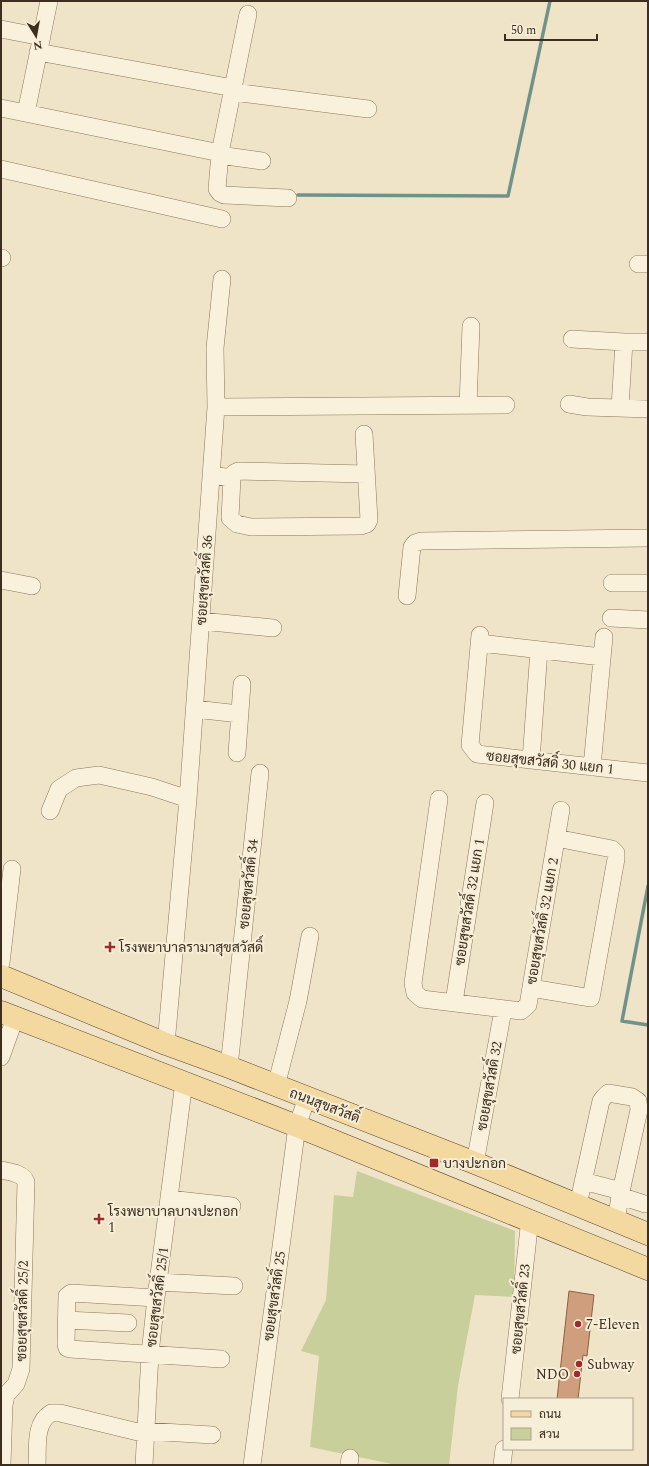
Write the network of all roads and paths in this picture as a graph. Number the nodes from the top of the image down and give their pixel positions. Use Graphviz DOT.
graph roads {
  1 [pos="49,1"];
  2 [pos="248,14"];
  3 [pos="1,29"];
  4 [pos="40,44"];
  5 [pos="233,90"];
  6 [pos="1,108"];
  7 [pos="368,109"];
  8 [pos="26,113"];
  9 [pos="219,154"];
  10 [pos="262,161"];
  11 [pos="1,168"];
  12 [pos="288,198"];
  13 [pos="222,218"];
  14 [pos="222,279"];
  15 [pos="470,326"];
  16 [pos="572,339"];
  17 [pos="624,342"];
  18 [pos="648,342"];
  19 [pos="569,404"];
  20 [pos="468,405"];
  21 [pos="506,405"];
  22 [pos="216,407"];
  23 [pos="620,408"];
  24 [pos="648,409"];
  25 [pos="364,434"];
  26 [pos="366,474"];
  27 [pos="212,475"];
  28 [pos="232,478"];
  29 [pos="648,538"];
  30 [pos="1,580"];
  31 [pos="612,583"];
  32 [pos="648,583"];
  33 [pos="32,586"];
  34 [pos="407,596"];
  35 [pos="611,618"];
  36 [pos="648,620"];
  37 [pos="201,621"];
  38 [pos="273,628"];
  39 [pos="604,637"];
  40 [pos="539,650"];
  41 [pos="602,657"];
  42 [pos="242,684"];
  43 [pos="195,709"];
  44 [pos="239,714"];
  45 [pos="237,753"];
  46 [pos="530,760"];
  47 [pos="592,766"];
  48 [pos="260,773"];
  49 [pos="648,774"];
  50 [pos="439,798"];
  51 [pos="188,799"];
  52 [pos="485,803"];
  53 [pos="561,810"];
  54 [pos="50,811"];
  55 [pos="556,838"];
  56 [pos="12,869"];
  57 [pos="310,936"];
  58 [pos="1,963"];
  59 [pos="1,976"];
  60 [pos="531,988"];
  61 [pos="454,1002"];
  62 [pos="503,1010"];
  63 [pos="8,1015"];
  64 [pos="166,1044"];
  65 [pos="1,1057"];
  66 [pos="229,1067"];
  67 [pos="184,1082"];
  68 [pos="276,1086"];
  69 [pos="641,1095"];
  70 [pos="307,1098"];
  71 [pos="297,1126"];
  72 [pos="475,1163"];
  73 [pos="1,1170"];
  74 [pos="583,1181"];
  75 [pos="620,1194"];
  76 [pos="169,1199"];
  77 [pos="645,1204"];
  78 [pos="578,1205"];
  79 [pos="232,1206"];
  80 [pos="529,1220"];
  81 [pos="616,1222"];
  82 [pos="648,1234"];
  83 [pos="648,1269"];
  84 [pos="234,1286"];
  85 [pos="157,1290"];
  86 [pos="66,1320"];
  87 [pos="128,1323"];
  88 [pos="150,1354"];
  89 [pos="221,1359"];
  90 [pos="510,1398"];
  91 [pos="146,1432"];
  92 [pos="212,1435"];
  93 [pos="504,1450"];
  94 [pos="2,1465"];
  95 [pos="37,1465"];
  96 [pos="144,1465"];
  97 [pos="252,1465"];
  98 [pos="502,1465"];
  1 -- 4 [label="street"];
  2 -- 5 [label="street"];
  3 -- 4 [label="street"];
  4 -- 5 [label="street"];
  4 -- 8 [label="street"];
  5 -- 7 [label="street"];
  5 -- 9 [label="street"];
  6 -- 8 [label="street"];
  8 -- 9 [label="street"];
  9 -- 10 [label="street"];
  9 -- 12 [label="street"];
  11 -- 13 [label="street"];
  14 -- 22 [label="street, ซอยสุขสวัสดิ์ 36"];
  15 -- 20 [label="street"];
  16 -- 17 [label="street"];
  17 -- 18 [label="street"];
  17 -- 23 [label="street"];
  19 -- 23 [label="street"];
  20 -- 21 [label="street"];
  20 -- 22 [label="street"];
  22 -- 27 [label="street, ซอยสุขสวัสดิ์ 36"];
  23 -- 24 [label="street"];
  25 -- 26 [label="street"];
  26 -- 28 [label="street"];
  26 -- 28 [label="street"];
  27 -- 28 [label="street"];
  27 -- 37 [label="street, ซอยสุขสวัสดิ์ 36"];
  29 -- 34 [label="street"];
  30 -- 33 [label="street"];
  31 -- 32 [label="street"];
  35 -- 36 [label="street"];
  37 -- 38 [label="street"];
  37 -- 43 [label="street, ซอยสุขสวัสดิ์ 36"];
  39 -- 41 [label="street"];
  40 -- 41 [label="street"];
  40 -- 46 [label="street"];
  40 -- 46 [label="street, ซอยสุขสวัสดิ์ 30 แยก 1"];
  41 -- 47 [label="street"];
  42 -- 44 [label="street"];
  43 -- 44 [label="street"];
  43 -- 51 [label="street, ซอยสุขสวัสดิ์ 36"];
  44 -- 45 [label="street"];
  46 -- 47 [label="street, ซอยสุขสวัสดิ์ 30 แยก 1"];
  47 -- 49 [label="street, ซอยสุขสวัสดิ์ 30 แยก 1"];
  48 -- 66 [label="street, ซอยสุขสวัสดิ์ 34"];
  50 -- 61 [label="street"];
  51 -- 54 [label="street"];
  51 -- 64 [label="street, ซอยสุขสวัสดิ์ 36"];
  52 -- 61 [label="street, ซอยสุขสวัสดิ์ 32 แยก 1"];
  53 -- 55 [label="street, ซอยสุขสวัสดิ์ 32 แยก 2"];
  55 -- 60 [label="street, ซอยสุขสวัสดิ์ 32 แยก 2"];
  55 -- 60 [label="street"];
  56 -- 58 [label="street"];
  57 -- 68 [label="street"];
  59 -- 64 [label="main road, ถนนสุขสวัสดิ์"];
  60 -- 62 [label="street, ซอยสุขสวัสดิ์ 32 แยก 2"];
  61 -- 62 [label="street"];
  62 -- 72 [label="street, ซอยสุขสวัสดิ์ 32"];
  63 -- 65 [label="street"];
  63 -- 67 [label="main road"];
  64 -- 66 [label="main road, ถนนสุขสวัสดิ์"];
  66 -- 68 [label="main road, ถนนสุขสวัสดิ์"];
  67 -- 71 [label="main road"];
  67 -- 76 [label="street, ซอยสุขสวัสดิ์ 25/1"];
  68 -- 70 [label="main road, ถนนสุขสวัสดิ์"];
  69 -- 74 [label="street"];
  69 -- 75 [label="street"];
  70 -- 71 [label="street, ซอยสุขสวัสดิ์ 25"];
  70 -- 72 [label="main road, ถนนสุขสวัสดิ์"];
  71 -- 80 [label="main road"];
  71 -- 97 [label="street, ซอยสุขสวัสดิ์ 25"];
  72 -- 78 [label="main road, ถนนสุขสวัสดิ์"];
  73 -- 94 [label="street, ซอยสุขสวัสดิ์ 25/2"];
  74 -- 75 [label="street"];
  74 -- 78 [label="street"];
  75 -- 77 [label="street"];
  75 -- 81 [label="street"];
  76 -- 79 [label="street"];
  76 -- 85 [label="street, ซอยสุขสวัสดิ์ 25/1"];
  78 -- 81 [label="main road, ถนนสุขสวัสดิ์"];
  80 -- 83 [label="main road"];
  80 -- 90 [label="street, ซอยสุขสวัสดิ์ 23"];
  81 -- 82 [label="main road, ถนนสุขสวัสดิ์"];
  84 -- 85 [label="street"];
  85 -- 86 [label="street"];
  85 -- 88 [label="street, ซอยสุขสวัสดิ์ 25/1"];
  86 -- 87 [label="street"];
  86 -- 88 [label="street"];
  88 -- 89 [label="street"];
  88 -- 91 [label="street, ซอยสุขสวัสดิ์ 25/1"];
  91 -- 92 [label="street"];
  91 -- 95 [label="street"];
  91 -- 96 [label="street, ซอยสุขสวัสดิ์ 25/1"];
  93 -- 98 [label="street"];
}
